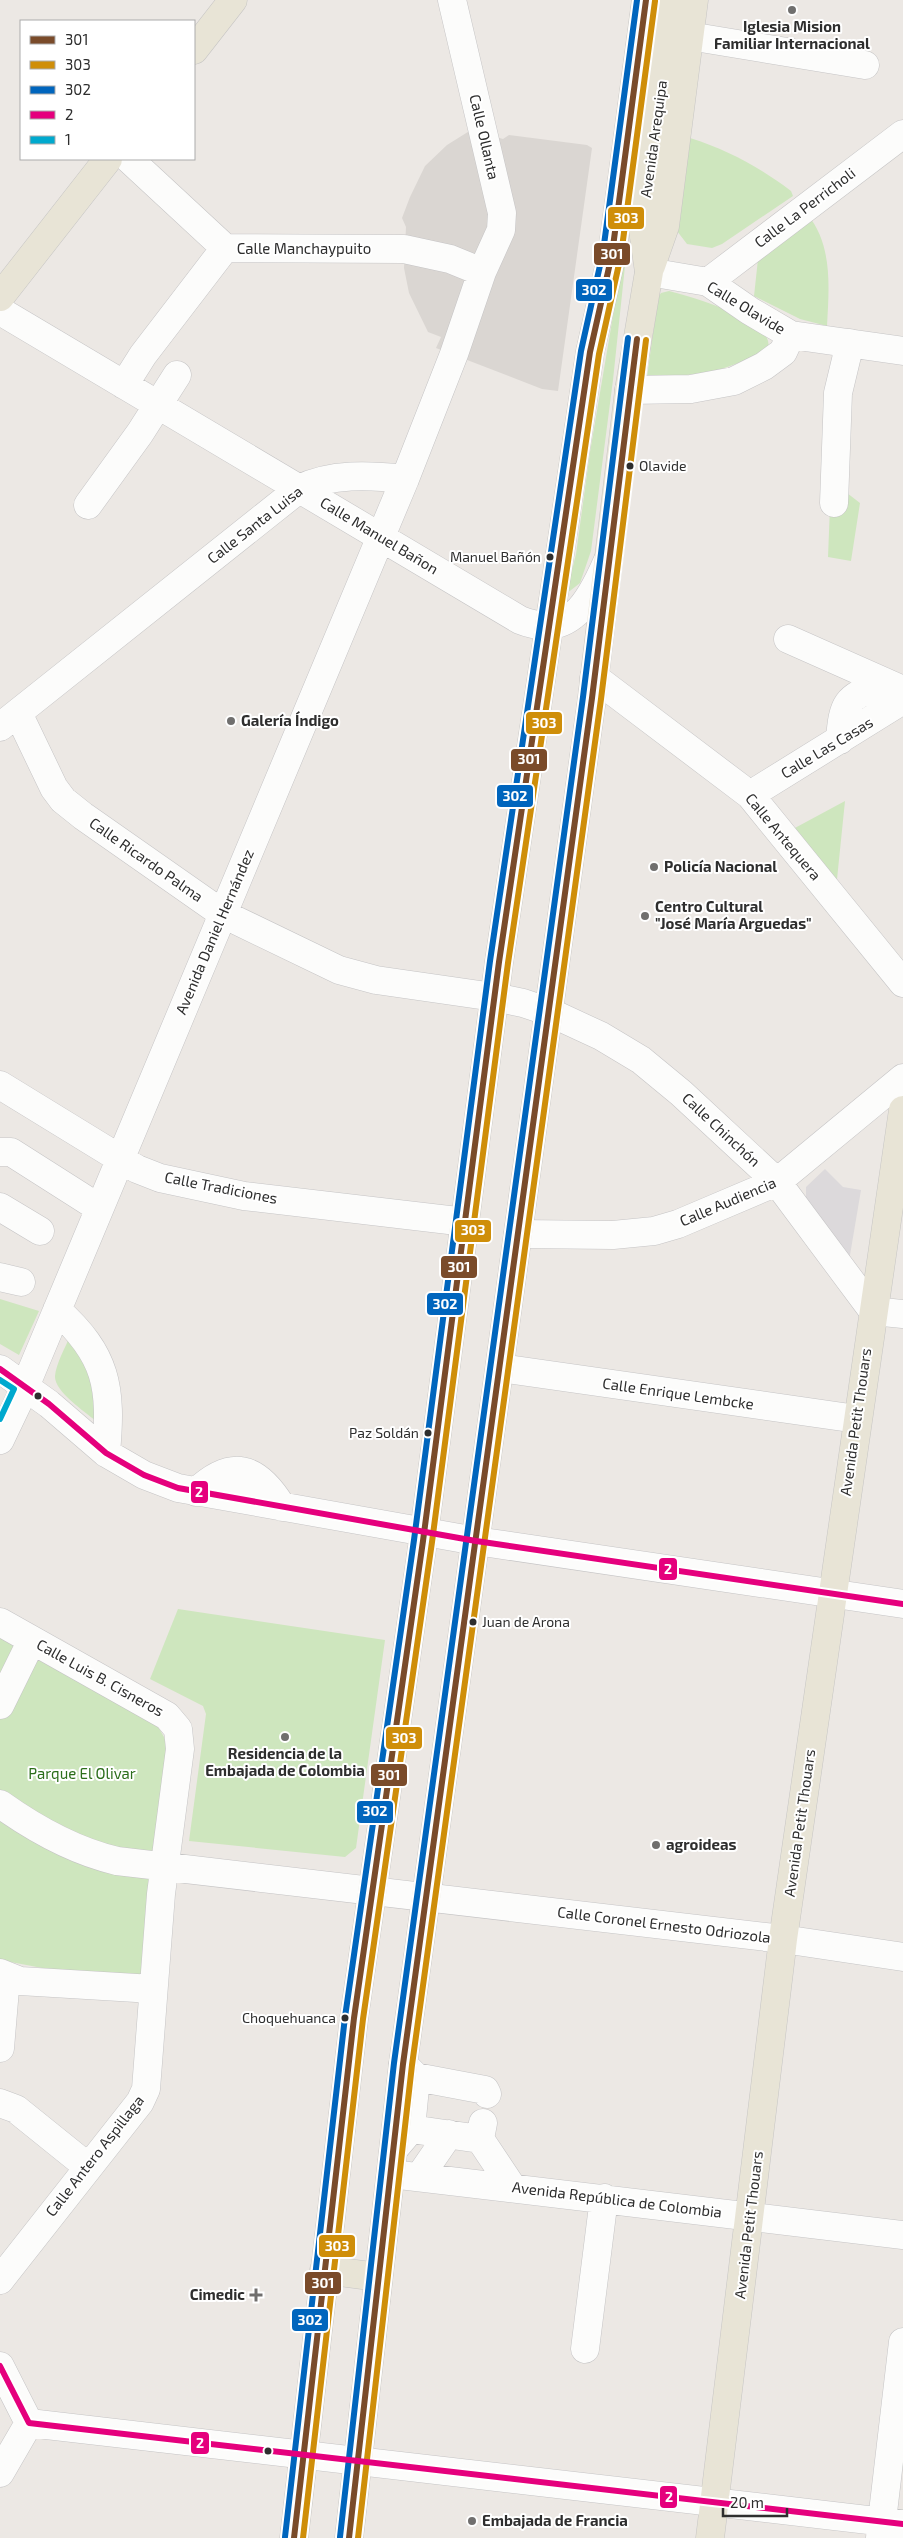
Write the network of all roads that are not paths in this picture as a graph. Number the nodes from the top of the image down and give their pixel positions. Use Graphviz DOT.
graph roads {
  1 [pos="233,0"];
  2 [pos="452,0"];
  3 [pos="627,0"];
  4 [pos="646,0"];
  5 [pos="673,0"];
  6 [pos="694,0"];
  7 [pos="689,36"];
  8 [pos="195,49"];
  9 [pos="866,64"];
  10 [pos="903,134"];
  11 [pos="111,160"];
  12 [pos="113,160"];
  13 [pos="225,248"];
  14 [pos="482,272"];
  15 [pos="649,272"];
  16 [pos="708,282"];
  17 [pos="0,297"];
  18 [pos="0,311"];
  19 [pos="791,335"];
  20 [pos="850,343"];
  21 [pos="903,351"];
  22 [pos="590,352"];
  23 [pos="177,375"];
  24 [pos="124,385"];
  25 [pos="628,390"];
  26 [pos="158,405"];
  27 [pos="405,479"];
  28 [pos="299,489"];
  29 [pos="834,502"];
  30 [pos="88,505"];
  31 [pos="380,537"];
  32 [pos="609,557"];
  33 [pos="547,626"];
  34 [pos="788,639"];
  35 [pos="594,677"];
  36 [pos="897,691"];
  37 [pos="9,720"];
  38 [pos="750,794"];
  39 [pos="223,914"];
  40 [pos="903,983"];
  41 [pos="494,997"];
  42 [pos="547,1011"];
  43 [pos="903,1078"];
  44 [pos="0,1086"];
  45 [pos="903,1110"];
  46 [pos="0,1152"];
  47 [pos="120,1159"];
  48 [pos="897,1179"];
  49 [pos="777,1182"];
  50 [pos="0,1207"];
  51 [pos="99,1208"];
  52 [pos="466,1222"];
  53 [pos="40,1231"];
  54 [pos="518,1234"];
  55 [pos="57,1310"];
  56 [pos="872,1311"];
  57 [pos="903,1314"];
  58 [pos="500,1368"];
  59 [pos="0,1369"];
  60 [pos="25,1386"];
  61 [pos="857,1419"];
  62 [pos="0,1440"];
  63 [pos="106,1453"];
  64 [pos="424,1532"];
  65 [pos="476,1541"];
  66 [pos="831,1594"];
  67 [pos="903,1604"];
  68 [pos="0,1622"];
  69 [pos="32,1640"];
  70 [pos="0,1705"];
  71 [pos="0,1804"];
  72 [pos="164,1868"];
  73 [pos="372,1890"];
  74 [pos="425,1896"];
  75 [pos="783,1939"];
  76 [pos="903,1957"];
  77 [pos="3,1975"];
  78 [pos="153,1989"];
  79 [pos="0,2048"];
  80 [pos="410,2071"];
  81 [pos="487,2094"];
  82 [pos="0,2103"];
  83 [pos="449,2134"];
  84 [pos="398,2151"];
  85 [pos="88,2167"];
  86 [pos="420,2176"];
  87 [pos="512,2187"];
  88 [pos="604,2198"];
  89 [pos="751,2215"];
  90 [pos="903,2235"];
  91 [pos="324,2270"];
  92 [pos="378,2277"];
  93 [pos="0,2280"];
  94 [pos="903,2342"];
  95 [pos="584,2350"];
  96 [pos="0,2366"];
  97 [pos="29,2423"];
  98 [pos="304,2453"];
  99 [pos="346,2458"];
  100 [pos="0,2473"];
  101 [pos="714,2501"];
  102 [pos="888,2528"];
  103 [pos="294,2538"];
  104 [pos="349,2538"];
  105 [pos="710,2538"];
  1 -- 8 [label="main road"];
  2 -- 14 [label="street, Calle Ollanta"];
  3 -- 22 [label="main road"];
  4 -- 22 [label="main road, Avenida Arequipa"];
  5 -- 15 [label="main road, Avenida Arequipa"];
  6 -- 7 [label="main road"];
  7 -- 9 [label="street"];
  7 -- 15 [label="main road"];
  10 -- 16 [label="street, Calle La Perricholi"];
  11 -- 17 [label="main road"];
  12 -- 13 [label="street, Calle Manchaypuito"];
  13 -- 14 [label="street, Calle Manchaypuito"];
  13 -- 24 [label="street"];
  14 -- 27 [label="street"];
  15 -- 16 [label="street, Calle Olavide"];
  15 -- 25 [label="main road, Avenida Arequipa"];
  16 -- 19 [label="street, Calle Olavide"];
  18 -- 24 [label="street, Calle Manuel Bañon"];
  19 -- 20 [label="street, Calle Olavide"];
  19 -- 25 [label="street"];
  20 -- 21 [label="street, Calle Olavide"];
  20 -- 29 [label="street"];
  22 -- 33 [label="main road, Avenida Arequipa"];
  23 -- 26 [label="street"];
  24 -- 26 [label="street, Calle Manuel Bañon"];
  25 -- 32 [label="main road, Avenida Arequipa"];
  26 -- 28 [label="street, Calle Manuel Bañon"];
  26 -- 30 [label="street"];
  27 -- 28 [label="street, Calle Santa Luisa"];
  27 -- 31 [label="street, Avenida Daniel Hernández"];
  28 -- 31 [label="street, Calle Manuel Bañon"];
  28 -- 37 [label="street, Calle Santa Luisa"];
  31 -- 33 [label="street, Calle Manuel Bañon"];
  31 -- 39 [label="street, Avenida Daniel Hernández"];
  32 -- 33 [label="street"];
  32 -- 35 [label="main road, Avenida Arequipa"];
  33 -- 41 [label="main road, Avenida Arequipa"];
  34 -- 36 [label="street"];
  35 -- 38 [label="street, Calle Antequera"];
  35 -- 42 [label="main road, Avenida Arequipa"];
  36 -- 38 [label="street, Calle Las Casas"];
  37 -- 39 [label="street, Calle Ricardo Palma"];
  38 -- 40 [label="street, Calle Antequera"];
  39 -- 41 [label="street, Calle Ricardo Palma"];
  39 -- 47 [label="street, Avenida Daniel Hernández"];
  41 -- 42 [label="street, Calle Chinchón"];
  41 -- 52 [label="main road, Avenida Arequipa"];
  42 -- 49 [label="street, Calle Chinchón"];
  42 -- 54 [label="main road, Avenida Arequipa"];
  43 -- 49 [label="street, Calle Audiencia"];
  44 -- 47 [label="street, Calle Tradiciones"];
  45 -- 48 [label="main road, Avenida Petit Thouars"];
  46 -- 51 [label="street"];
  47 -- 51 [label="street, Avenida Daniel Hernández"];
  47 -- 52 [label="street, Calle Tradiciones"];
  48 -- 56 [label="main road, Avenida Petit Thouars"];
  49 -- 54 [label="street, Calle Audiencia"];
  49 -- 56 [label="street, Calle Chinchón"];
  50 -- 53 [label="street"];
  51 -- 55 [label="street, Avenida Daniel Hernández"];
  52 -- 64 [label="main road, Avenida Arequipa"];
  54 -- 58 [label="main road, Avenida Arequipa"];
  55 -- 60 [label="street, Avenida Daniel Hernández"];
  55 -- 63 [label="street"];
  56 -- 57 [label="street"];
  56 -- 61 [label="main road, Avenida Petit Thouars"];
  58 -- 61 [label="street, Calle Enrique Lembcke"];
  58 -- 65 [label="main road, Avenida Arequipa"];
  59 -- 60 [label="street"];
  60 -- 62 [label="street, Avenida Daniel Hernández"];
  60 -- 63 [label="street"];
  61 -- 66 [label="main road, Avenida Petit Thouars"];
  63 -- 64 [label="street"];
  64 -- 65 [label="street"];
  64 -- 73 [label="main road, Avenida Arequipa"];
  65 -- 66 [label="street"];
  65 -- 74 [label="main road, Avenida Arequipa"];
  66 -- 67 [label="street"];
  66 -- 75 [label="main road, Avenida Petit Thouars"];
  68 -- 69 [label="street, Calle Luis B. Cisneros"];
  69 -- 70 [label="street"];
  69 -- 72 [label="street, Calle Luis B. Cisneros"];
  71 -- 72 [label="street, Calle Coronel Ernesto Odriozola"];
  72 -- 73 [label="street, Calle Coronel Ernesto Odriozola"];
  72 -- 78 [label="street, Calle Antero Aspillaga"];
  73 -- 74 [label="street, Calle Coronel Ernesto Odriozola"];
  73 -- 91 [label="main road, Avenida Arequipa"];
  74 -- 75 [label="street, Calle Coronel Ernesto Odriozola"];
  74 -- 80 [label="main road, Avenida Arequipa"];
  75 -- 76 [label="street, Calle Coronel Ernesto Odriozola"];
  75 -- 89 [label="main road, Avenida Petit Thouars"];
  77 -- 78 [label="street"];
  77 -- 79 [label="street"];
  78 -- 85 [label="street, Calle Antero Aspillaga"];
  80 -- 81 [label="street"];
  80 -- 84 [label="main road, Avenida Arequipa"];
  82 -- 85 [label="street"];
  83 -- 84 [label="street"];
  83 -- 86 [label="street"];
  83 -- 87 [label="street"];
  84 -- 86 [label="street, Avenida República de Colombia"];
  84 -- 92 [label="main road, Avenida Arequipa"];
  85 -- 93 [label="street, Calle Antero Aspillaga"];
  86 -- 87 [label="street, Avenida República de Colombia"];
  87 -- 88 [label="street, Avenida República de Colombia"];
  88 -- 89 [label="street, Avenida República de Colombia"];
  88 -- 95 [label="street"];
  89 -- 90 [label="street, Avenida República de Colombia"];
  89 -- 101 [label="main road, Avenida Petit Thouars"];
  91 -- 92 [label="main road"];
  91 -- 98 [label="main road, Avenida Arequipa"];
  92 -- 99 [label="main road, Avenida Arequipa"];
  94 -- 102 [label="street"];
  96 -- 97 [label="street"];
  97 -- 98 [label="street"];
  97 -- 100 [label="street"];
  98 -- 99 [label="street"];
  98 -- 103 [label="main road, Avenida Arequipa"];
  99 -- 101 [label="street"];
  99 -- 104 [label="main road, Avenida Arequipa"];
  101 -- 102 [label="street"];
  101 -- 105 [label="main road, Avenida Petit Thouars"];
}
